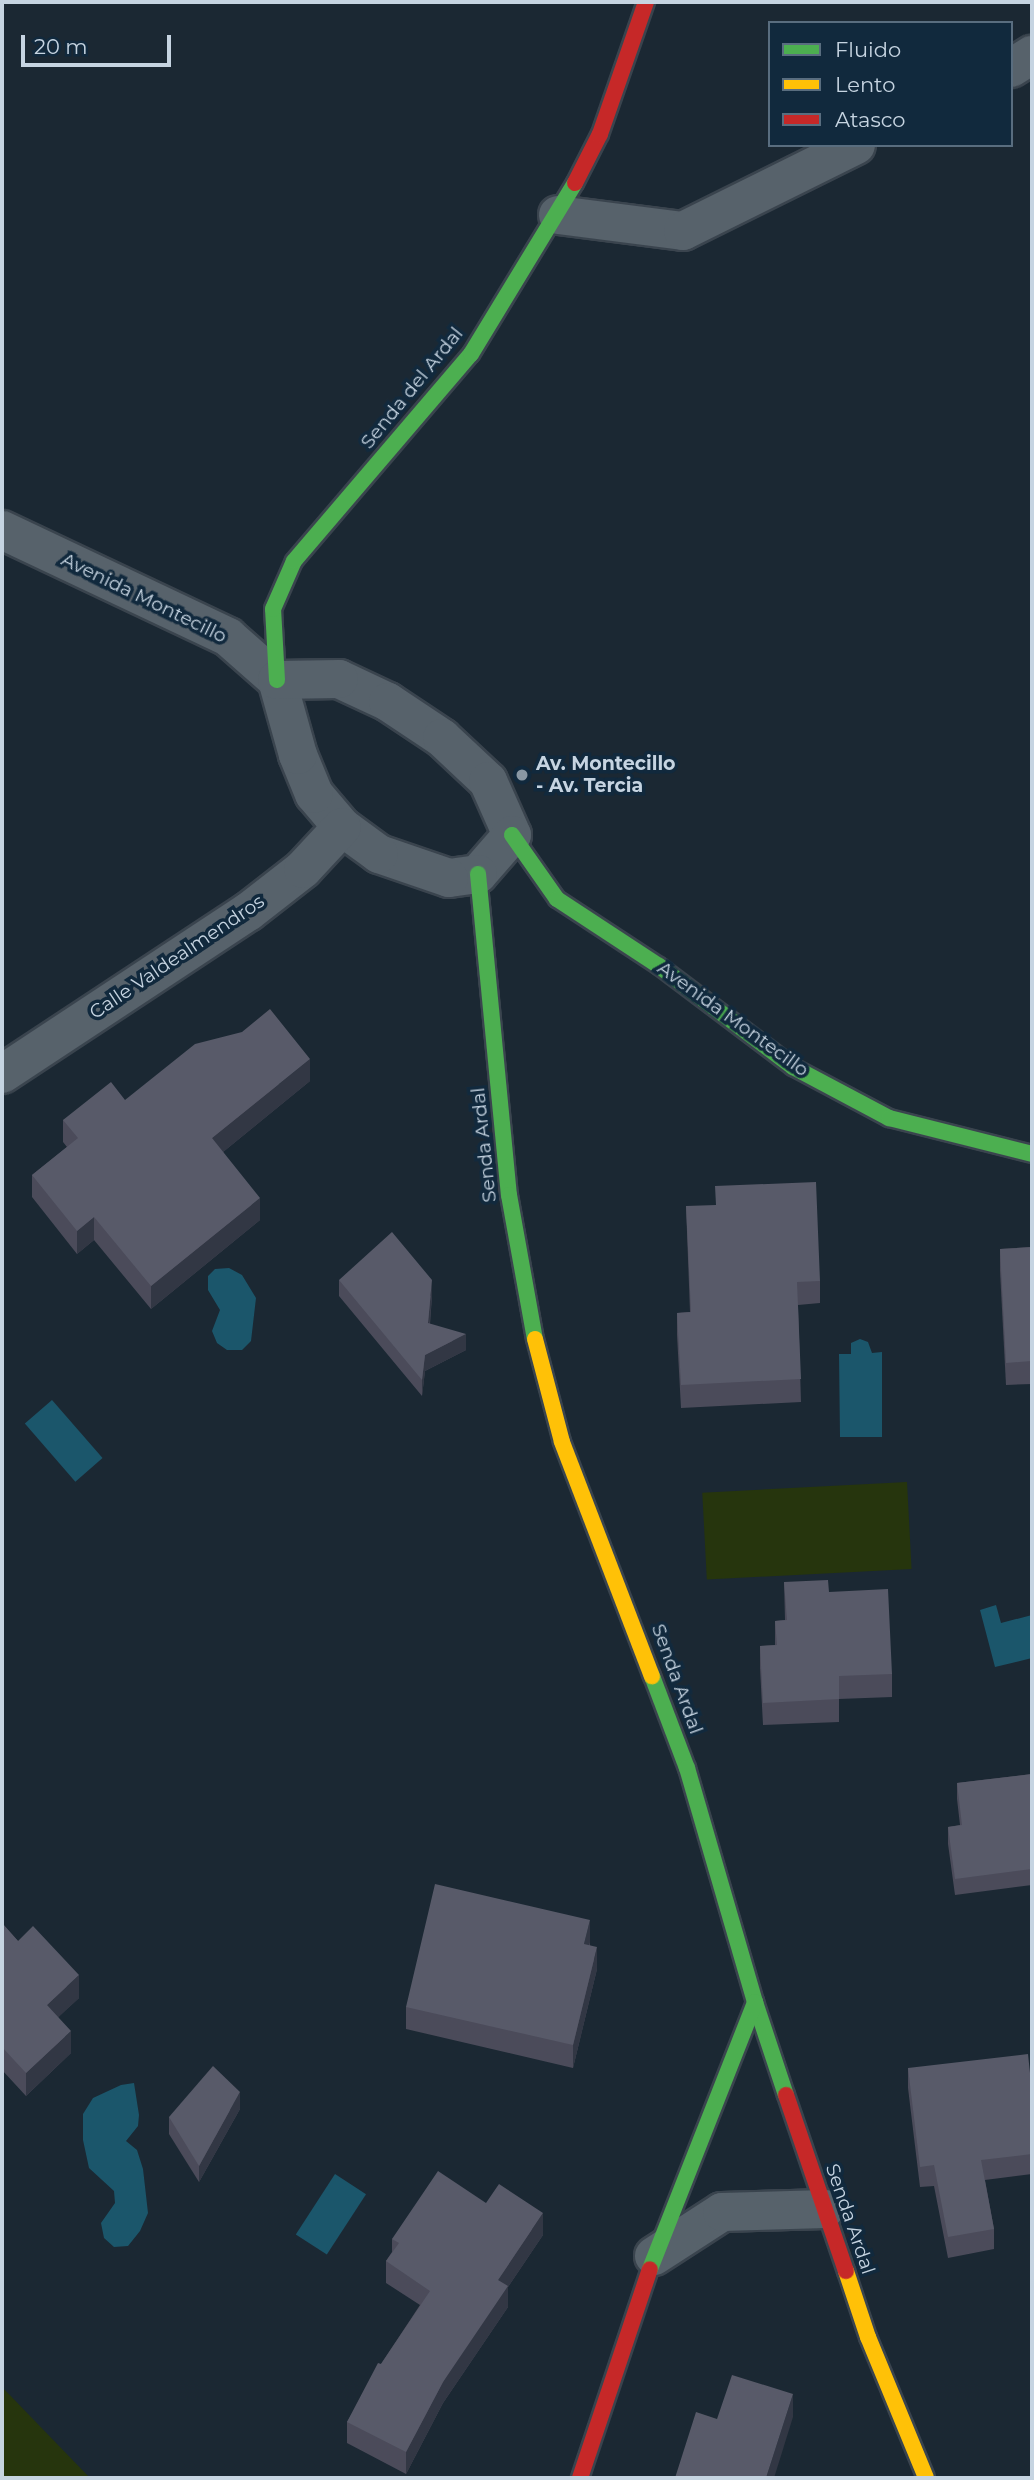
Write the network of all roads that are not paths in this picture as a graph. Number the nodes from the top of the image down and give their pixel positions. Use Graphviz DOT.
graph roads {
  1 [pos="646,2"];
  2 [pos="1032,55"];
  3 [pos="1013,67"];
  4 [pos="852,147"];
  5 [pos="558,215"];
  6 [pos="2,530"];
  7 [pos="277,680"];
  8 [pos="342,827"];
  9 [pos="512,835"];
  10 [pos="478,874"];
  11 [pos="2,1074"];
  12 [pos="1032,1154"];
  13 [pos="755,2002"];
  14 [pos="825,2209"];
  15 [pos="654,2256"];
  16 [pos="580,2478"];
  17 [pos="926,2478"];
  1 -- 5 [label="street, Senda del Ardal"];
  2 -- 3 [label="street"];
  4 -- 5 [label="street"];
  5 -- 7 [label="street, Senda del Ardal"];
  6 -- 7 [label="street, Avenida Montecillo"];
  7 -- 8 [label="street"];
  7 -- 9 [label="street"];
  8 -- 10 [label="street"];
  8 -- 11 [label="street, Calle Valdealmendros"];
  9 -- 10 [label="street"];
  9 -- 12 [label="street, Avenida Montecillo"];
  10 -- 13 [label="street, Senda Ardal"];
  13 -- 14 [label="street, Senda Ardal"];
  13 -- 15 [label="street"];
  14 -- 15 [label="street"];
  14 -- 17 [label="street, Senda Ardal"];
  15 -- 16 [label="street"];
}
